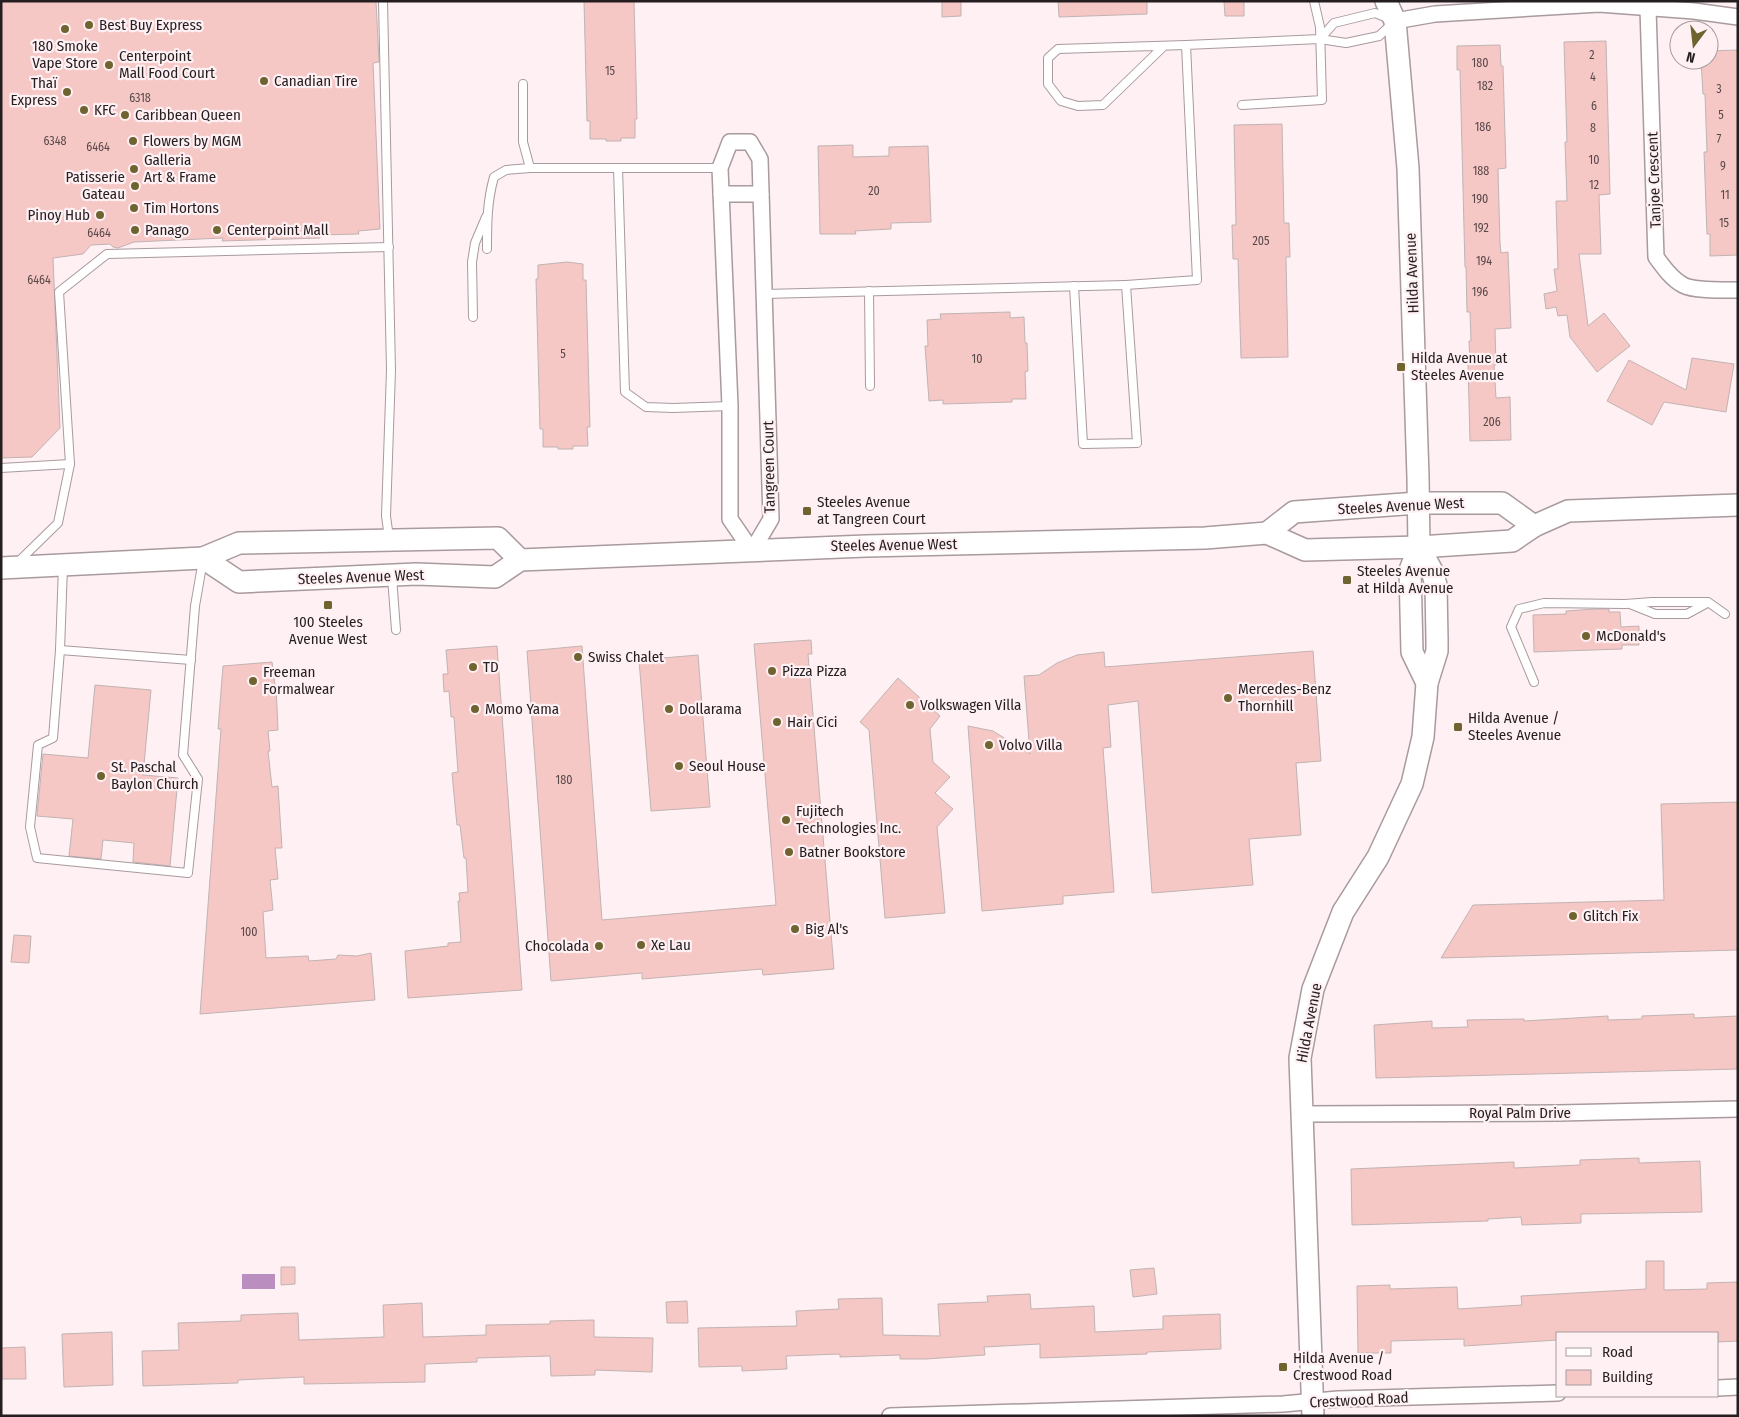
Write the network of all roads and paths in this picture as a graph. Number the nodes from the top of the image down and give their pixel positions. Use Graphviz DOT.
graph roads {
  1 [pos="383,1"];
  2 [pos="1314,1"];
  3 [pos="1386,1"];
  4 [pos="1648,9"];
  5 [pos="1738,17"];
  6 [pos="1394,21"];
  7 [pos="1320,39"];
  8 [pos="1164,46"];
  9 [pos="1186,46"];
  10 [pos="523,84"];
  11 [pos="1242,105"];
  12 [pos="530,168"];
  13 [pos="618,168"];
  14 [pos="720,168"];
  15 [pos="721,194"];
  16 [pos="761,194"];
  17 [pos="487,216"];
  18 [pos="389,247"];
  19 [pos="488,250"];
  20 [pos="1126,285"];
  21 [pos="1074,286"];
  22 [pos="1738,290"];
  23 [pos="869,291"];
  24 [pos="764,294"];
  25 [pos="473,317"];
  26 [pos="870,386"];
  27 [pos="730,406"];
  28 [pos="70,464"];
  29 [pos="1,468"];
  30 [pos="1418,503"];
  31 [pos="1738,505"];
  32 [pos="1534,526"];
  33 [pos="1268,533"];
  34 [pos="389,540"];
  35 [pos="1419,547"];
  36 [pos="752,551"];
  37 [pos="203,558"];
  38 [pos="520,560"];
  39 [pos="63,565"];
  40 [pos="7,567"];
  41 [pos="392,575"];
  42 [pos="1708,602"];
  43 [pos="1629,604"];
  44 [pos="1724,614"];
  45 [pos="396,630"];
  46 [pos="60,650"];
  47 [pos="191,660"];
  48 [pos="1534,682"];
  49 [pos="1738,1109"];
  50 [pos="1302,1114"];
  51 [pos="1738,1387"];
  52 [pos="1719,1388"];
  53 [pos="1556,1392"];
  54 [pos="1313,1409"];
  55 [pos="890,1416"];
  1 -- 18 [label="lane"];
  2 -- 7 [label="lane"];
  3 -- 6 [label="main road, Hilda Avenue"];
  4 -- 5 [label="street"];
  4 -- 6 [label="street"];
  4 -- 22 [label="street, Tanjoe Crescent"];
  6 -- 7 [label="lane"];
  6 -- 7 [label="lane"];
  6 -- 30 [label="main road, Hilda Avenue"];
  7 -- 9 [label="lane"];
  7 -- 11 [label="lane"];
  8 -- 8 [label="lane"];
  8 -- 9 [label="lane"];
  9 -- 20 [label="lane"];
  10 -- 12 [label="lane"];
  12 -- 13 [label="lane"];
  12 -- 17 [label="lane"];
  13 -- 14 [label="lane"];
  13 -- 27 [label="lane"];
  14 -- 15 [label="street, Tangreen Court"];
  14 -- 16 [label="street, Tangreen Court"];
  15 -- 16 [label="street"];
  15 -- 27 [label="street, Tangreen Court"];
  16 -- 24 [label="street, Tangreen Court"];
  17 -- 19 [label="lane"];
  17 -- 25 [label="lane"];
  18 -- 28 [label="lane"];
  18 -- 34 [label="lane"];
  20 -- 21 [label="lane"];
  20 -- 21 [label="lane"];
  21 -- 23 [label="lane"];
  23 -- 24 [label="lane"];
  23 -- 26 [label="lane"];
  24 -- 36 [label="street, Tangreen Court"];
  27 -- 36 [label="street, Tangreen Court"];
  28 -- 29 [label="lane"];
  28 -- 40 [label="lane"];
  30 -- 32 [label="main road, Steeles Avenue West"];
  30 -- 33 [label="main road, Steeles Avenue West"];
  30 -- 35 [label="main road, Hilda Avenue"];
  31 -- 32 [label="main road, Steeles Avenue West"];
  32 -- 35 [label="main road, Steeles Avenue West"];
  33 -- 35 [label="main road, Steeles Avenue West"];
  33 -- 36 [label="main road, Steeles Avenue West"];
  34 -- 37 [label="main road"];
  34 -- 38 [label="main road"];
  34 -- 41 [label="main road"];
  35 -- 50 [label="main road, Hilda Avenue"];
  36 -- 38 [label="main road, Steeles Avenue West"];
  37 -- 39 [label="main road"];
  37 -- 41 [label="main road, Steeles Avenue West"];
  37 -- 47 [label="lane"];
  38 -- 41 [label="main road, Steeles Avenue West"];
  39 -- 40 [label="main road"];
  39 -- 46 [label="lane"];
  41 -- 45 [label="lane"];
  42 -- 43 [label="lane"];
  42 -- 43 [label="lane"];
  42 -- 44 [label="lane"];
  43 -- 48 [label="lane"];
  46 -- 47 [label="lane"];
  46 -- 47 [label="lane"];
  49 -- 50 [label="street, Royal Palm Drive"];
  50 -- 54 [label="main road, Hilda Avenue"];
  51 -- 52 [label="street"];
  53 -- 54 [label="street, Crestwood Road"];
  54 -- 55 [label="street, Crestwood Road"];
}
